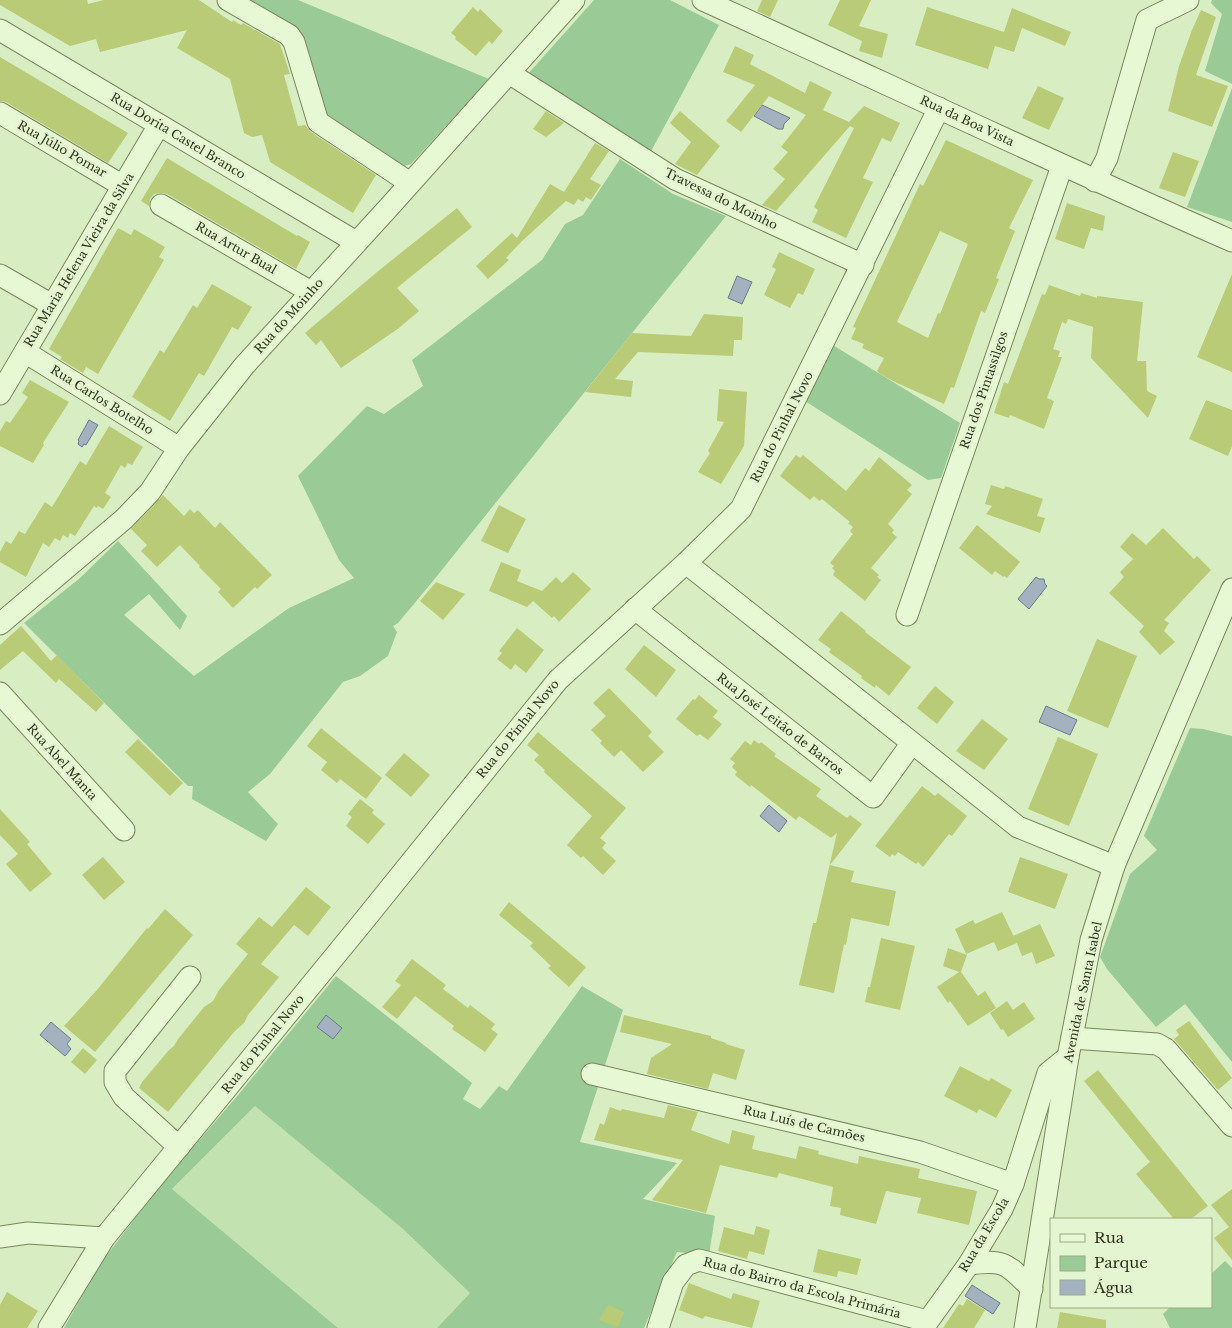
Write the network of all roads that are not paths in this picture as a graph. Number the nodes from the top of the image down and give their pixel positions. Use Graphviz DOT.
graph roads {
  1 [pos="228,0"];
  2 [pos="574,0"];
  3 [pos="703,0"];
  4 [pos="1188,0"];
  5 [pos="0,30"];
  6 [pos="509,73"];
  7 [pos="939,108"];
  8 [pos="0,113"];
  9 [pos="159,125"];
  10 [pos="1062,166"];
  11 [pos="1095,181"];
  12 [pos="410,183"];
  13 [pos="123,186"];
  14 [pos="161,204"];
  15 [pos="1232,241"];
  16 [pos="356,242"];
  17 [pos="863,265"];
  18 [pos="0,275"];
  19 [pos="311,292"];
  20 [pos="52,306"];
  21 [pos="25,352"];
  22 [pos="0,394"];
  23 [pos="179,448"];
  24 [pos="686,562"];
  25 [pos="1232,589"];
  26 [pos="635,609"];
  27 [pos="907,615"];
  28 [pos="0,624"];
  29 [pos="0,693"];
  30 [pos="912,743"];
  31 [pos="124,830"];
  32 [pos="1114,866"];
  33 [pos="190,977"];
  34 [pos="1070,1048"];
  35 [pos="592,1074"];
  36 [pos="1232,1126"];
  37 [pos="178,1146"];
  38 [pos="1013,1184"];
  39 [pos="0,1237"];
  40 [pos="104,1238"];
  41 [pos="969,1264"];
  42 [pos="1032,1289"];
  43 [pos="925,1324"];
  44 [pos="50,1328"];
  45 [pos="658,1328"];
  46 [pos="1026,1328"];
  1 -- 12 [label="street"];
  2 -- 6 [label="street, Rua do Moinho"];
  3 -- 7 [label="street, Rua da Boa Vista"];
  4 -- 11 [label="street"];
  5 -- 9 [label="street, Rua Dorita Castel Branco"];
  6 -- 12 [label="street, Rua do Moinho"];
  6 -- 17 [label="street, Travessa do Moinho"];
  7 -- 10 [label="street, Rua da Boa Vista"];
  7 -- 17 [label="street, Rua do Pinhal Novo"];
  8 -- 13 [label="street, Rua Júlio Pomar"];
  9 -- 13 [label="street, Rua Maria Helena Vieira da Silva"];
  9 -- 16 [label="street, Rua Dorita Castel Branco"];
  10 -- 11 [label="street, Rua da Boa Vista"];
  10 -- 27 [label="street, Rua dos Pintassilgos"];
  11 -- 15 [label="street, Rua da Boa Vista"];
  12 -- 16 [label="street, Rua do Moinho"];
  13 -- 20 [label="street, Rua Maria Helena Vieira da Silva"];
  14 -- 19 [label="street, Rua Artur Bual"];
  16 -- 19 [label="street, Rua do Moinho"];
  17 -- 24 [label="street, Rua do Pinhal Novo"];
  18 -- 20 [label="street"];
  19 -- 23 [label="street, Rua do Moinho"];
  20 -- 21 [label="street, Rua Maria Helena Vieira da Silva"];
  21 -- 22 [label="street, Rua Maria Helena Vieira da Silva"];
  21 -- 23 [label="street, Rua Carlos Botelho"];
  23 -- 28 [label="street, Rua do Moinho"];
  24 -- 26 [label="street, Rua do Pinhal Novo"];
  24 -- 30 [label="street"];
  25 -- 32 [label="street, Avenida de Santa Isabel"];
  26 -- 30 [label="street, Rua José Leitão de Barros"];
  26 -- 37 [label="street, Rua do Pinhal Novo"];
  29 -- 31 [label="street, Rua Abel Manta"];
  30 -- 32 [label="street"];
  32 -- 34 [label="street, Avenida de Santa Isabel"];
  33 -- 37 [label="street"];
  34 -- 36 [label="street"];
  34 -- 38 [label="street, Rua da Escola"];
  34 -- 42 [label="street, Avenida de Santa Isabel"];
  35 -- 38 [label="street, Rua Luís de Camões"];
  37 -- 40 [label="street, Rua do Pinhal Novo"];
  38 -- 41 [label="street, Rua da Escola"];
  39 -- 40 [label="street"];
  40 -- 44 [label="street, Rua do Pinhal Novo"];
  41 -- 42 [label="street"];
  41 -- 43 [label="street, Rua da Escola"];
  42 -- 46 [label="street, Avenida de Santa Isabel"];
  43 -- 45 [label="street, Rua do Bairro da Escola Primária"];
}
